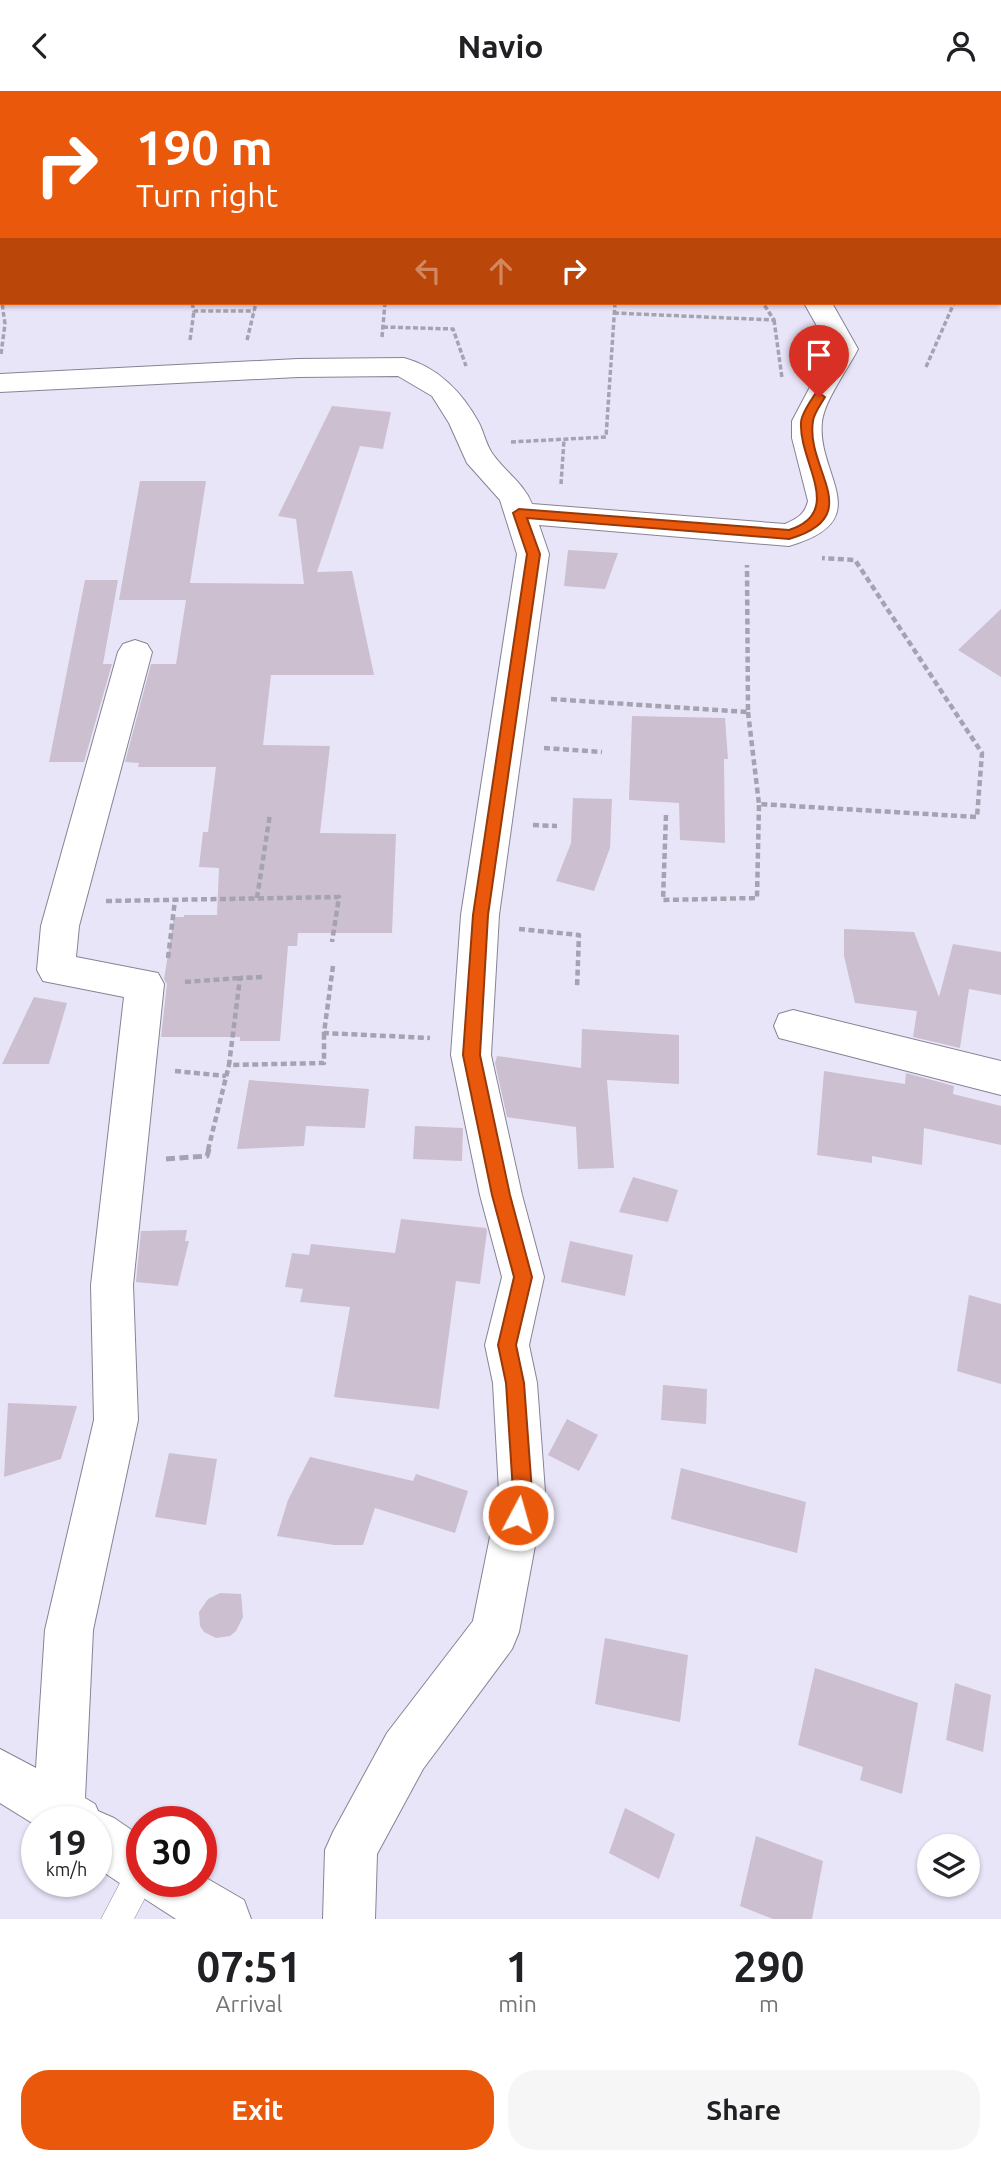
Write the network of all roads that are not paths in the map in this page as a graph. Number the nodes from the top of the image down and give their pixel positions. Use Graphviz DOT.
graph roads {
  1 [pos="819,305"];
  2 [pos="0,383"];
  3 [pos="519,513"];
  4 [pos="135,652"];
  5 [pos="793,1026"];
  6 [pos="1001,1078"];
  7 [pos="0,1774"];
  8 [pos="51,1806"];
  9 [pos="76,1806"];
  10 [pos="128,1897"];
  11 [pos="189,1897"];
  12 [pos="117,1919"];
  13 [pos="225,1919"];
  14 [pos="349,1919"];
  1 -- 3 [label="street"];
  2 -- 3 [label="street"];
  3 -- 14 [label="street"];
  4 -- 9 [label="street"];
  5 -- 6 [label="street"];
  7 -- 8 [label="street"];
  10 -- 12 [label="lane"];
  11 -- 13 [label="street"];
}
